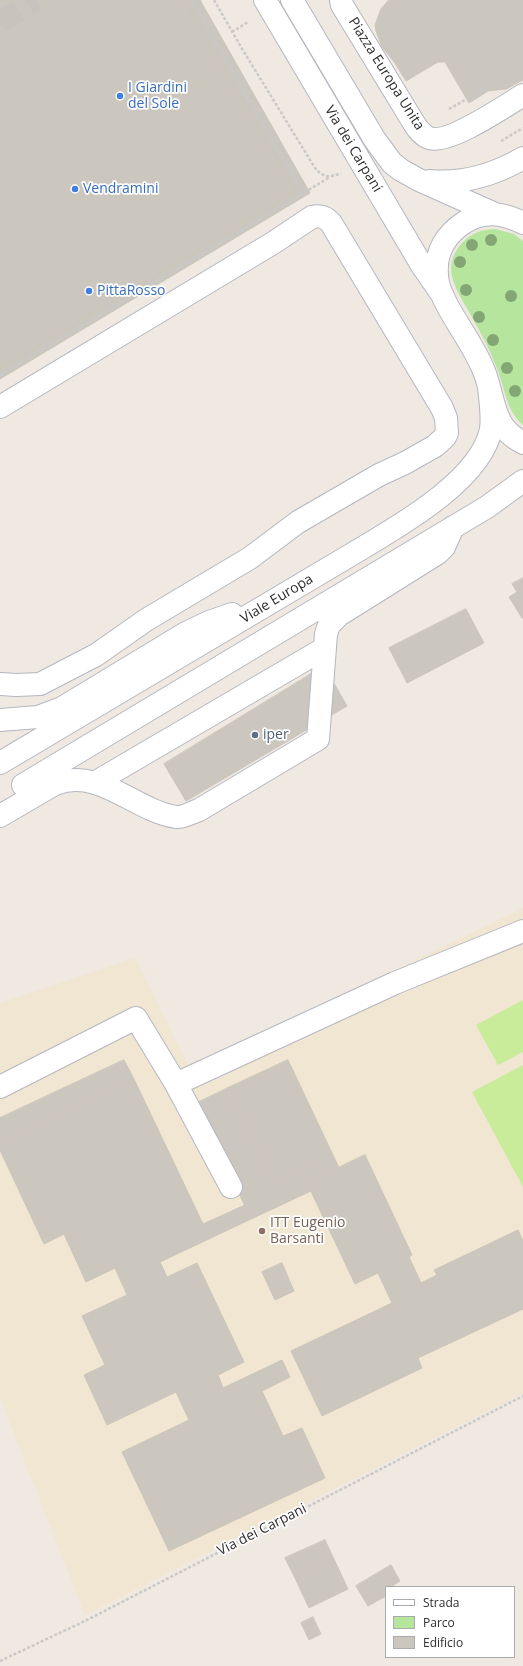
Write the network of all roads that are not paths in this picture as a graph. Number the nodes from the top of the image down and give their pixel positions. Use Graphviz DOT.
graph roads {
  1 [pos="265,0"];
  2 [pos="292,0"];
  3 [pos="341,0"];
  4 [pos="523,95"];
  5 [pos="515,163"];
  6 [pos="419,180"];
  7 [pos="476,205"];
  8 [pos="495,214"];
  9 [pos="464,223"];
  10 [pos="523,223"];
  11 [pos="443,296"];
  12 [pos="489,386"];
  13 [pos="0,407"];
  14 [pos="523,443"];
  15 [pos="523,481"];
  16 [pos="523,488"];
  17 [pos="487,507"];
  18 [pos="453,527"];
  19 [pos="268,604"];
  20 [pos="325,648"];
  21 [pos="0,684"];
  22 [pos="0,720"];
  23 [pos="0,763"];
  24 [pos="96,782"];
  25 [pos="8,795"];
  26 [pos="0,809"];
  27 [pos="0,816"];
  28 [pos="523,931"];
  29 [pos="176,1084"];
  30 [pos="0,1087"];
  31 [pos="231,1187"];
  1 -- 11 [label="street, Via dei Carpani"];
  2 -- 6 [label="street, Via dei Carpani"];
  3 -- 4 [label="street, Piazza Europa Unita"];
  5 -- 6 [label="street"];
  5 -- 7 [label="street"];
  6 -- 7 [label="street, Via dei Carpani"];
  7 -- 8 [label="street, Via dei Carpani"];
  7 -- 9 [label="street"];
  8 -- 9 [label="street"];
  8 -- 10 [label="street"];
  9 -- 11 [label="street"];
  11 -- 12 [label="street"];
  12 -- 14 [label="street"];
  12 -- 19 [label="street, Viale Europa"];
  13 -- 21 [label="street"];
  15 -- 17 [label="street, Viale Europa"];
  16 -- 17 [label="street"];
  17 -- 18 [label="street, Viale Europa"];
  18 -- 20 [label="street"];
  18 -- 25 [label="street, Viale Europa"];
  19 -- 22 [label="street"];
  19 -- 23 [label="street, Viale Europa"];
  20 -- 24 [label="street"];
  20 -- 24 [label="street"];
  24 -- 27 [label="street"];
  25 -- 26 [label="street"];
  28 -- 29 [label="street"];
  29 -- 30 [label="street"];
  29 -- 31 [label="street"];
}
